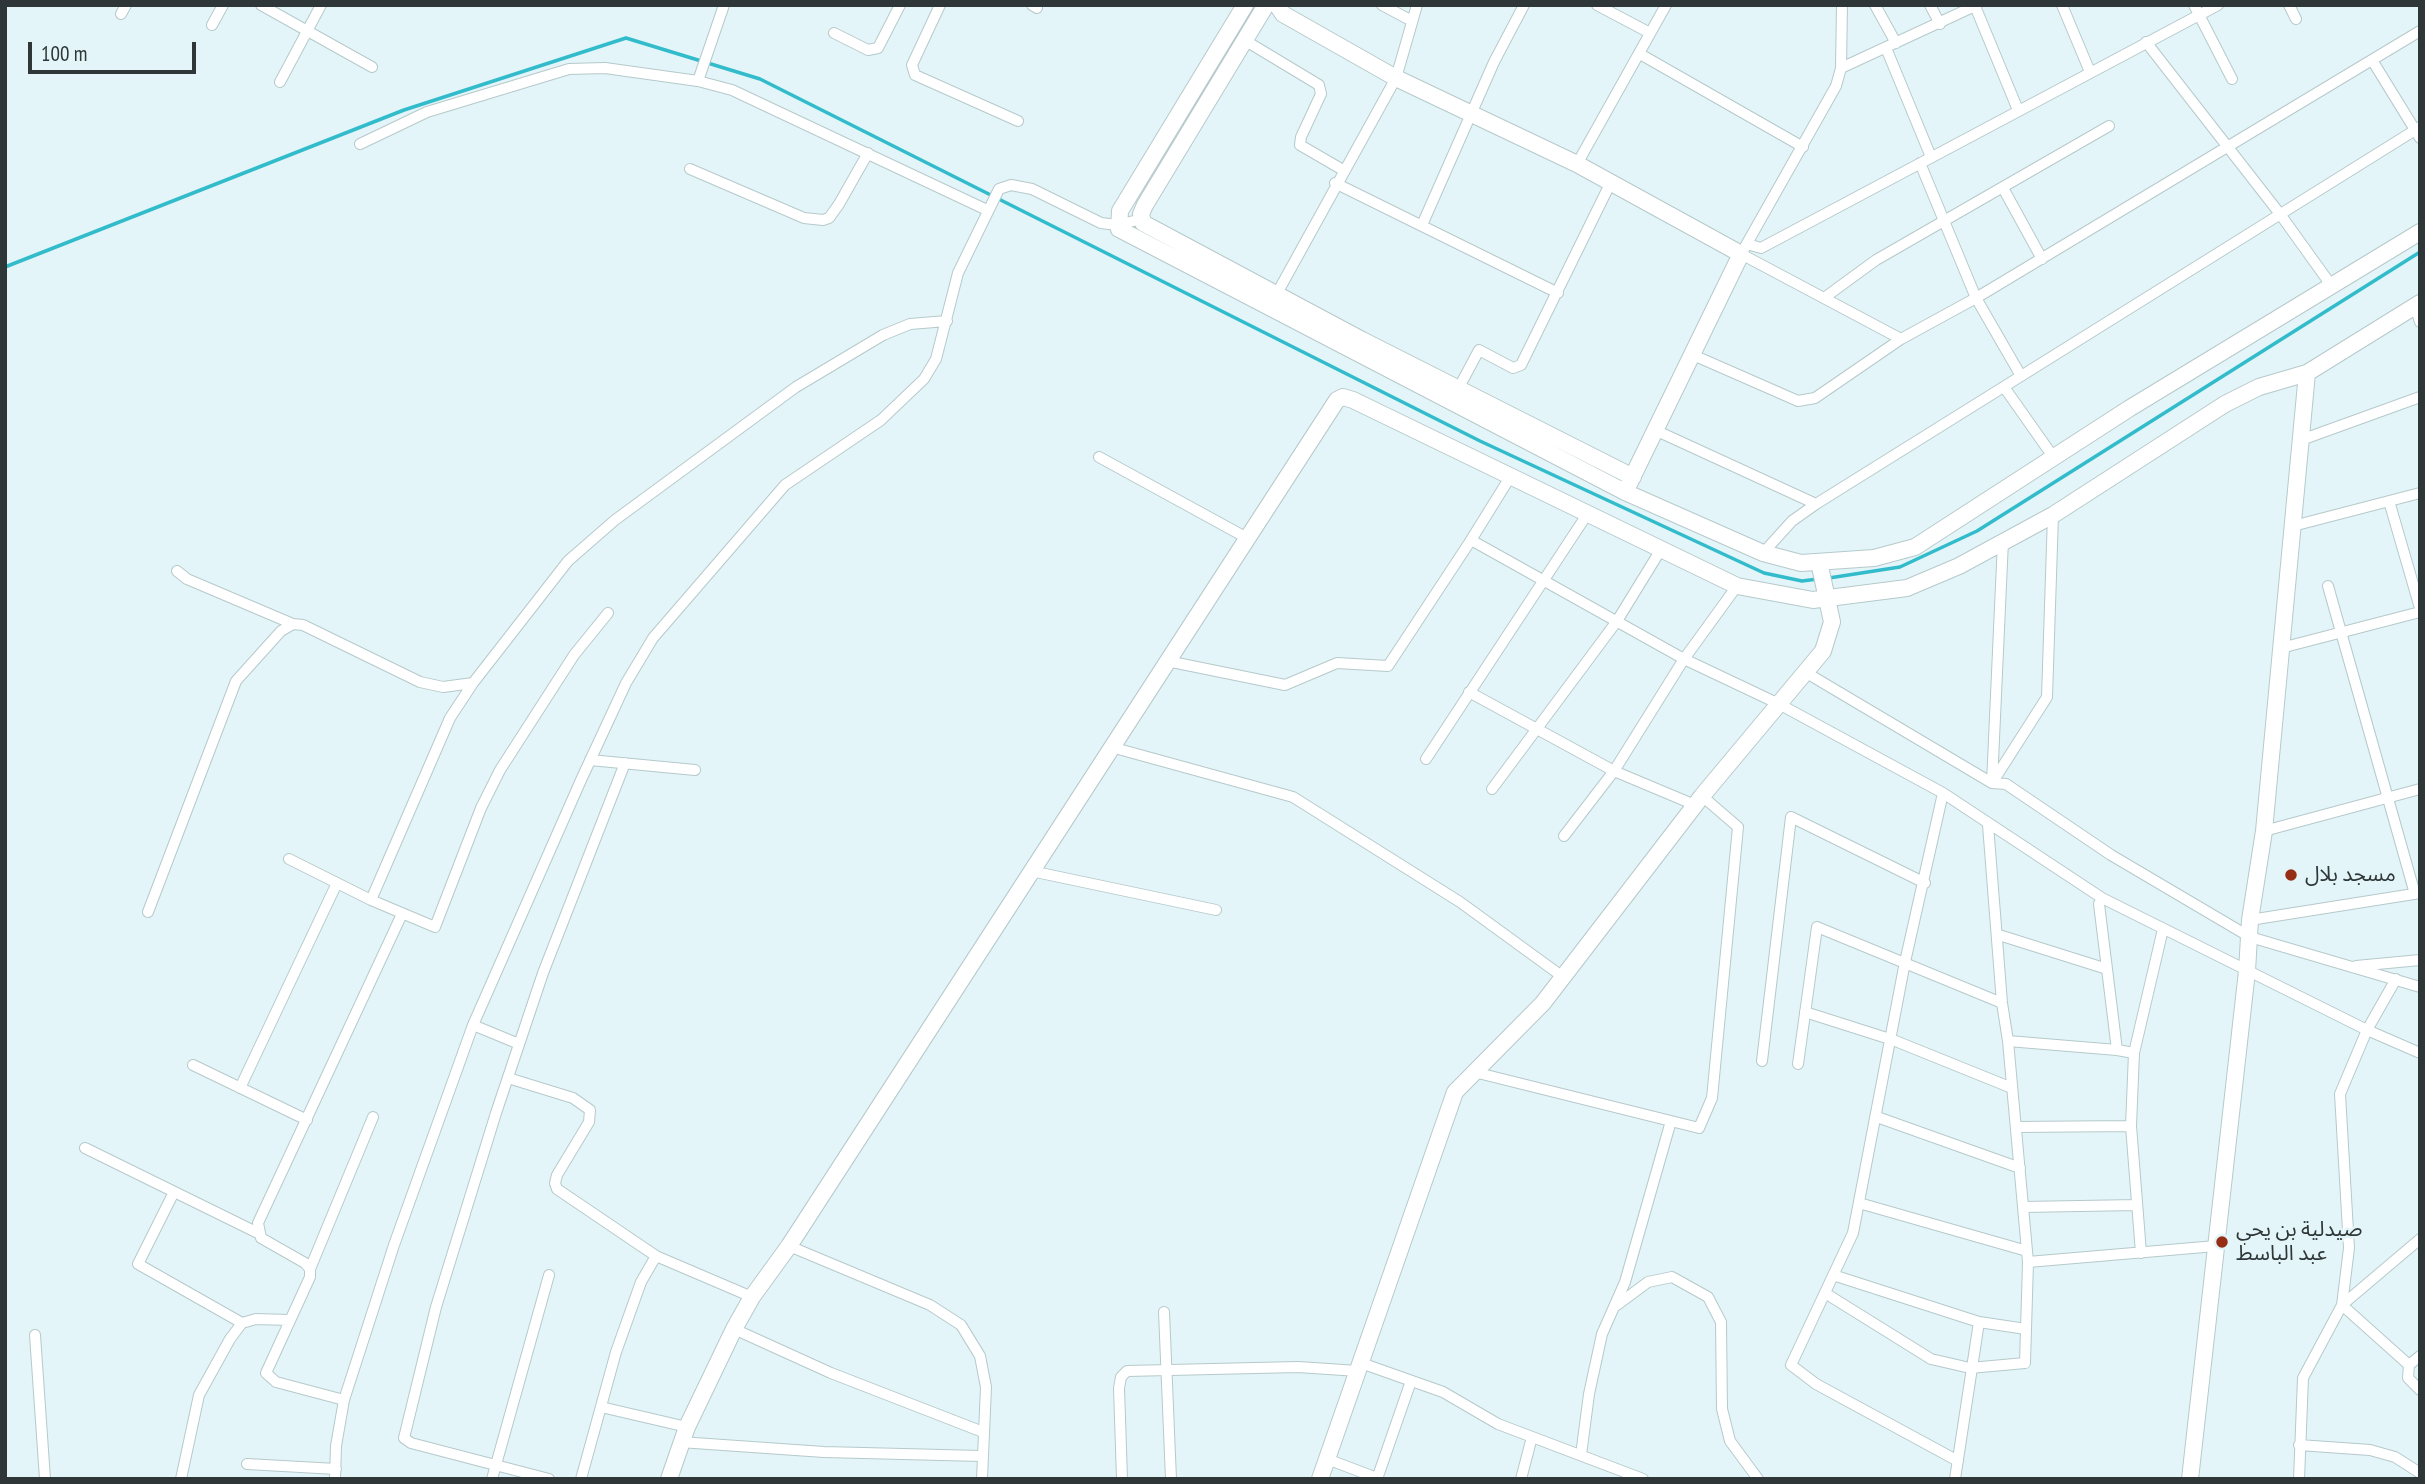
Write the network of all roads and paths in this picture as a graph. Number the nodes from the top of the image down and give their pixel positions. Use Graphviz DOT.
graph roads {
  1 [pos="223,5"];
  2 [pos="261,5"];
  3 [pos="321,5"];
  4 [pos="724,5"];
  5 [pos="900,5"];
  6 [pos="940,5"];
  7 [pos="1382,5"];
  8 [pos="1417,5"];
  9 [pos="1524,5"];
  10 [pos="1597,5"];
  11 [pos="1666,5"];
  12 [pos="1842,5"];
  13 [pos="1875,5"];
  14 [pos="1930,5"];
  15 [pos="2062,5"];
  16 [pos="2218,5"];
  17 [pos="2289,5"];
  18 [pos="1242,6"];
  19 [pos="1976,6"];
  20 [pos="1280,10"];
  21 [pos="2197,10"];
  22 [pos="1263,11"];
  23 [pos="2296,19"];
  24 [pos="1412,21"];
  25 [pos="1940,23"];
  26 [pos="212,25"];
  27 [pos="307,31"];
  28 [pos="2420,31"];
  29 [pos="834,33"];
  30 [pos="1650,33"];
  31 [pos="1246,41"];
  32 [pos="2146,42"];
  33 [pos="1891,46"];
  34 [pos="1640,54"];
  35 [pos="2372,60"];
  36 [pos="372,67"];
  37 [pos="1841,68"];
  38 [pos="2090,72"];
  39 [pos="1396,78"];
  40 [pos="2232,79"];
  41 [pos="698,81"];
  42 [pos="280,82"];
  43 [pos="2018,110"];
  44 [pos="1470,113"];
  45 [pos="1018,121"];
  46 [pos="2109,126"];
  47 [pos="2418,132"];
  48 [pos="360,144"];
  49 [pos="1803,147"];
  50 [pos="2227,147"];
  51 [pos="868,153"];
  52 [pos="1931,157"];
  53 [pos="1920,163"];
  54 [pos="1577,164"];
  55 [pos="690,169"];
  56 [pos="1343,170"];
  57 [pos="1611,182"];
  58 [pos="1335,183"];
  59 [pos="2003,188"];
  60 [pos="992,202"];
  61 [pos="2280,214"];
  62 [pos="1142,219"];
  63 [pos="1942,222"];
  64 [pos="1117,225"];
  65 [pos="1422,225"];
  66 [pos="2420,232"];
  67 [pos="1744,249"];
  68 [pos="2042,259"];
  69 [pos="2331,285"];
  70 [pos="1558,293"];
  71 [pos="1824,298"];
  72 [pos="1976,298"];
  73 [pos="1273,302"];
  74 [pos="2418,311"];
  75 [pos="947,321"];
  76 [pos="1901,339"];
  77 [pos="1693,355"];
  78 [pos="2307,373"];
  79 [pos="2021,376"];
  80 [pos="2004,387"];
  81 [pos="1455,396"];
  82 [pos="2420,397"];
  83 [pos="1657,431"];
  84 [pos="2301,440"];
  85 [pos="1099,457"];
  86 [pos="2054,458"];
  87 [pos="1512,474"];
  88 [pos="1633,477"];
  89 [pos="1625,492"];
  90 [pos="2420,493"];
  91 [pos="2389,501"];
  92 [pos="1816,505"];
  93 [pos="1588,513"];
  94 [pos="2053,515"];
  95 [pos="2293,526"];
  96 [pos="1247,538"];
  97 [pos="1471,540"];
  98 [pos="2003,541"];
  99 [pos="1660,551"];
  100 [pos="1763,553"];
  101 [pos="1819,562"];
  102 [pos="177,571"];
  103 [pos="1543,582"];
  104 [pos="1737,586"];
  105 [pos="2328,586"];
  106 [pos="1827,598"];
  107 [pos="2420,610"];
  108 [pos="608,613"];
  109 [pos="1617,621"];
  110 [pos="293,624"];
  111 [pos="2339,633"];
  112 [pos="2281,648"];
  113 [pos="1684,659"];
  114 [pos="1167,661"];
  115 [pos="1805,672"];
  116 [pos="472,683"];
  117 [pos="1469,692"];
  118 [pos="1779,704"];
  119 [pos="1534,730"];
  120 [pos="1111,747"];
  121 [pos="1426,759"];
  122 [pos="590,760"];
  123 [pos="625,763"];
  124 [pos="695,770"];
  125 [pos="1614,771"];
  126 [pos="1992,783"];
  127 [pos="1492,789"];
  128 [pos="2420,789"];
  129 [pos="1943,793"];
  130 [pos="2389,797"];
  131 [pos="1699,800"];
  132 [pos="1988,825"];
  133 [pos="2264,831"];
  134 [pos="1564,836"];
  135 [pos="289,859"];
  136 [pos="1031,871"];
  137 [pos="338,883"];
  138 [pos="1925,883"];
  139 [pos="2417,893"];
  140 [pos="2102,898"];
  141 [pos="371,900"];
  142 [pos="1216,910"];
  143 [pos="148,912"];
  144 [pos="402,914"];
  145 [pos="2250,920"];
  146 [pos="2164,929"];
  147 [pos="1998,935"];
  148 [pos="2250,937"];
  149 [pos="2420,960"];
  150 [pos="1906,962"];
  151 [pos="2346,967"];
  152 [pos="2107,969"];
  153 [pos="2247,971"];
  154 [pos="1563,976"];
  155 [pos="2396,979"];
  156 [pos="2420,987"];
  157 [pos="2001,1003"];
  158 [pos="1805,1012"];
  159 [pos="473,1025"];
  160 [pos="2367,1030"];
  161 [pos="1893,1040"];
  162 [pos="2008,1041"];
  163 [pos="519,1044"];
  164 [pos="2117,1050"];
  165 [pos="2134,1053"];
  166 [pos="2420,1053"];
  167 [pos="1762,1061"];
  168 [pos="1798,1064"];
  169 [pos="193,1065"];
  170 [pos="1474,1072"];
  171 [pos="508,1078"];
  172 [pos="240,1088"];
  173 [pos="2012,1088"];
  174 [pos="373,1117"];
  175 [pos="1877,1117"];
  176 [pos="307,1121"];
  177 [pos="1671,1121"];
  178 [pos="2131,1126"];
  179 [pos="2016,1127"];
  180 [pos="85,1148"];
  181 [pos="2020,1168"];
  182 [pos="174,1192"];
  183 [pos="1859,1203"];
  184 [pos="2137,1205"];
  185 [pos="2023,1207"];
  186 [pos="258,1233"];
  187 [pos="2420,1239"];
  188 [pos="789,1246"];
  189 [pos="2216,1247"];
  190 [pos="2141,1253"];
  191 [pos="656,1256"];
  192 [pos="2028,1257"];
  193 [pos="310,1269"];
  194 [pos="549,1275"];
  195 [pos="1833,1275"];
  196 [pos="1825,1293"];
  197 [pos="752,1297"];
  198 [pos="2342,1305"];
  199 [pos="1615,1306"];
  200 [pos="1164,1312"];
  201 [pos="289,1320"];
  202 [pos="1979,1322"];
  203 [pos="242,1323"];
  204 [pos="734,1329"];
  205 [pos="2026,1329"];
  206 [pos="35,1335"];
  207 [pos="2420,1356"];
  208 [pos="2409,1366"];
  209 [pos="1359,1367"];
  210 [pos="1970,1368"];
  211 [pos="1165,1370"];
  212 [pos="1411,1381"];
  213 [pos="2420,1391"];
  214 [pos="344,1400"];
  215 [pos="601,1407"];
  216 [pos="983,1432"];
  217 [pos="684,1434"];
  218 [pos="1532,1437"];
  219 [pos="2299,1445"];
  220 [pos="1581,1455"];
  221 [pos="981,1456"];
  222 [pos="1327,1459"];
  223 [pos="1958,1461"];
  224 [pos="247,1464"];
  225 [pos="495,1465"];
  226 [pos="2420,1473"];
  227 [pos="335,1474"];
  228 [pos="1377,1478"];
  229 [pos="45,1479"];
  230 [pos="181,1479"];
  231 [pos="492,1479"];
  232 [pos="549,1479"];
  233 [pos="582,1479"];
  234 [pos="669,1479"];
  235 [pos="982,1479"];
  236 [pos="1122,1479"];
  237 [pos="1171,1479"];
  238 [pos="1320,1479"];
  239 [pos="1521,1479"];
  240 [pos="1643,1479"];
  241 [pos="1758,1479"];
  242 [pos="1955,1479"];
  243 [pos="2190,1479"];
  244 [pos="2299,1479"];
  1 -- 26 [label="street"];
  2 -- 27 [label="street"];
  3 -- 27 [label="street"];
  4 -- 41 [label="street"];
  5 -- 29 [label="street"];
  6 -- 45 [label="street"];
  7 -- 24 [label="street"];
  8 -- 24 [label="street"];
  9 -- 44 [label="street"];
  10 -- 30 [label="street"];
  11 -- 30 [label="street"];
  12 -- 37 [label="street"];
  13 -- 33 [label="street"];
  14 -- 25 [label="street"];
  15 -- 38 [label="street"];
  16 -- 21 [label="street"];
  17 -- 23 [label="street"];
  18 -- 22 [label="street"];
  18 -- 64 [label="street"];
  19 -- 25 [label="street"];
  19 -- 43 [label="street"];
  20 -- 22 [label="street"];
  20 -- 39 [label="street"];
  21 -- 32 [label="street"];
  21 -- 40 [label="street"];
  22 -- 31 [label="street"];
  24 -- 39 [label="street"];
  25 -- 33 [label="street"];
  27 -- 36 [label="street"];
  27 -- 42 [label="street"];
  28 -- 35 [label="street"];
  30 -- 34 [label="street"];
  31 -- 56 [label="street"];
  31 -- 62 [label="street"];
  32 -- 38 [label="street"];
  32 -- 50 [label="street"];
  33 -- 37 [label="street"];
  33 -- 52 [label="street"];
  34 -- 49 [label="street"];
  34 -- 54 [label="street"];
  35 -- 47 [label="street"];
  35 -- 50 [label="street"];
  37 -- 49 [label="street"];
  38 -- 43 [label="street"];
  39 -- 44 [label="street"];
  39 -- 56 [label="street"];
  41 -- 48 [label="street"];
  41 -- 51 [label="street"];
  43 -- 52 [label="street"];
  44 -- 54 [label="street"];
  44 -- 65 [label="street"];
  46 -- 59 [label="street"];
  47 -- 61 [label="street"];
  49 -- 67 [label="street"];
  50 -- 61 [label="street"];
  50 -- 68 [label="street"];
  51 -- 55 [label="street"];
  51 -- 60 [label="street"];
  52 -- 53 [label="street"];
  53 -- 63 [label="street"];
  53 -- 67 [label="street"];
  54 -- 57 [label="street"];
  56 -- 58 [label="street"];
  57 -- 67 [label="street"];
  57 -- 70 [label="street"];
  58 -- 65 [label="street"];
  58 -- 73 [label="street"];
  59 -- 63 [label="street"];
  59 -- 68 [label="street"];
  60 -- 64 [label="street"];
  60 -- 75 [label="street"];
  61 -- 69 [label="street"];
  61 -- 79 [label="street"];
  62 -- 64 [label="street"];
  62 -- 73 [label="street"];
  63 -- 71 [label="street"];
  63 -- 72 [label="street"];
  64 -- 73 [label="street"];
  65 -- 70 [label="street"];
  66 -- 69 [label="street"];
  67 -- 71 [label="street"];
  67 -- 77 [label="street"];
  68 -- 72 [label="street"];
  69 -- 86 [label="street"];
  70 -- 81 [label="street"];
  71 -- 76 [label="street"];
  72 -- 76 [label="street"];
  72 -- 79 [label="street"];
  73 -- 81 [label="street"];
  74 -- 78 [label="street"];
  75 -- 116 [label="street"];
  75 -- 122 [label="street"];
  76 -- 77 [label="street"];
  77 -- 83 [label="street"];
  78 -- 84 [label="street"];
  78 -- 94 [label="street"];
  79 -- 80 [label="street"];
  80 -- 86 [label="street"];
  80 -- 92 [label="street"];
  81 -- 88 [label="street"];
  81 -- 89 [label="street"];
  82 -- 84 [label="street"];
  83 -- 88 [label="street"];
  83 -- 92 [label="street"];
  84 -- 95 [label="street"];
  85 -- 96 [label="street"];
  86 -- 101 [label="street"];
  87 -- 93 [label="street"];
  87 -- 96 [label="street"];
  87 -- 97 [label="street"];
  88 -- 89 [label="street"];
  89 -- 100 [label="street"];
  90 -- 91 [label="street"];
  91 -- 95 [label="street"];
  91 -- 107 [label="street"];
  92 -- 100 [label="street"];
  93 -- 99 [label="street"];
  93 -- 103 [label="street"];
  94 -- 98 [label="street"];
  94 -- 126 [label="street"];
  95 -- 112 [label="street"];
  96 -- 114 [label="street"];
  97 -- 103 [label="street"];
  97 -- 114 [label="street"];
  98 -- 106 [label="street"];
  98 -- 126 [label="street"];
  99 -- 104 [label="street"];
  99 -- 109 [label="street"];
  100 -- 101 [label="street"];
  101 -- 106 [label="street"];
  102 -- 110 [label="street"];
  103 -- 109 [label="street"];
  103 -- 117 [label="street"];
  104 -- 106 [label="street"];
  104 -- 113 [label="street"];
  105 -- 111 [label="street"];
  106 -- 115 [label="street"];
  107 -- 111 [label="street"];
  108 -- 144 [label="street"];
  109 -- 113 [label="street"];
  109 -- 119 [label="street"];
  110 -- 116 [label="street"];
  110 -- 143 [label="street"];
  111 -- 112 [label="street"];
  111 -- 130 [label="street"];
  112 -- 133 [label="street"];
  113 -- 118 [label="street"];
  113 -- 125 [label="street"];
  114 -- 120 [label="street"];
  115 -- 118 [label="street"];
  115 -- 126 [label="street"];
  116 -- 141 [label="street"];
  117 -- 119 [label="street"];
  117 -- 121 [label="street"];
  118 -- 129 [label="street"];
  118 -- 131 [label="street"];
  119 -- 125 [label="street"];
  119 -- 127 [label="street"];
  120 -- 136 [label="street"];
  120 -- 154 [label="street"];
  122 -- 123 [label="street"];
  122 -- 159 [label="street"];
  123 -- 124 [label="street"];
  123 -- 163 [label="street"];
  125 -- 131 [label="street"];
  125 -- 134 [label="street"];
  126 -- 148 [label="street"];
  128 -- 130 [label="street"];
  129 -- 132 [label="street"];
  129 -- 138 [label="street"];
  130 -- 133 [label="street"];
  130 -- 139 [label="street"];
  131 -- 154 [label="street"];
  131 -- 177 [label="street"];
  132 -- 140 [label="street"];
  132 -- 147 [label="street"];
  133 -- 145 [label="street"];
  135 -- 137 [label="street"];
  136 -- 142 [label="street"];
  136 -- 188 [label="street"];
  137 -- 141 [label="street"];
  137 -- 172 [label="street"];
  138 -- 150 [label="street"];
  138 -- 167 [label="street"];
  139 -- 145 [label="street"];
  140 -- 146 [label="street"];
  140 -- 152 [label="street"];
  141 -- 144 [label="street"];
  144 -- 176 [label="street"];
  145 -- 148 [label="street"];
  146 -- 153 [label="street"];
  146 -- 165 [label="street"];
  147 -- 152 [label="street"];
  147 -- 157 [label="street"];
  148 -- 151 [label="street"];
  148 -- 153 [label="street"];
  149 -- 151 [label="street"];
  150 -- 157 [label="street"];
  150 -- 158 [label="street"];
  150 -- 161 [label="street"];
  151 -- 155 [label="street"];
  152 -- 164 [label="street"];
  153 -- 160 [label="street"];
  153 -- 189 [label="street"];
  154 -- 170 [label="street"];
  155 -- 156 [label="street"];
  155 -- 160 [label="street"];
  157 -- 162 [label="street"];
  158 -- 161 [label="street"];
  158 -- 168 [label="street"];
  159 -- 163 [label="street"];
  159 -- 214 [label="street"];
  160 -- 166 [label="street"];
  160 -- 198 [label="street"];
  161 -- 173 [label="street"];
  161 -- 175 [label="street"];
  162 -- 164 [label="street"];
  162 -- 173 [label="street"];
  163 -- 171 [label="street"];
  164 -- 165 [label="street"];
  165 -- 178 [label="street"];
  169 -- 172 [label="street"];
  170 -- 177 [label="street"];
  170 -- 209 [label="street"];
  171 -- 191 [label="street"];
  171 -- 225 [label="street"];
  172 -- 176 [label="street"];
  173 -- 179 [label="street"];
  174 -- 193 [label="street"];
  175 -- 181 [label="street"];
  175 -- 183 [label="street"];
  176 -- 186 [label="street"];
  177 -- 199 [label="street"];
  178 -- 179 [label="street"];
  178 -- 184 [label="street"];
  179 -- 181 [label="street"];
  180 -- 182 [label="street"];
  181 -- 185 [label="street"];
  182 -- 186 [label="street"];
  182 -- 203 [label="street"];
  183 -- 192 [label="street"];
  183 -- 195 [label="street"];
  184 -- 185 [label="street"];
  184 -- 190 [label="street"];
  185 -- 192 [label="street"];
  186 -- 193 [label="street"];
  187 -- 198 [label="street"];
  188 -- 197 [label="street"];
  188 -- 216 [label="street"];
  189 -- 190 [label="street"];
  189 -- 243 [label="street"];
  190 -- 192 [label="street"];
  191 -- 197 [label="street"];
  191 -- 215 [label="street"];
  192 -- 205 [label="street"];
  193 -- 201 [label="street"];
  194 -- 225 [label="street"];
  195 -- 196 [label="street"];
  195 -- 202 [label="street"];
  196 -- 210 [label="street"];
  196 -- 223 [label="street"];
  197 -- 204 [label="street"];
  198 -- 208 [label="street"];
  198 -- 219 [label="street"];
  199 -- 220 [label="street"];
  199 -- 241 [label="street"];
  200 -- 211 [label="street"];
  201 -- 203 [label="street"];
  201 -- 214 [label="street"];
  202 -- 205 [label="street"];
  202 -- 210 [label="street"];
  203 -- 230 [label="street"];
  204 -- 216 [label="street"];
  204 -- 217 [label="street"];
  205 -- 210 [label="street"];
  206 -- 229 [label="street"];
  207 -- 208 [label="street"];
  208 -- 213 [label="street"];
  209 -- 211 [label="street"];
  209 -- 212 [label="street"];
  209 -- 222 [label="street"];
  210 -- 223 [label="street"];
  211 -- 236 [label="street"];
  211 -- 237 [label="street"];
  212 -- 218 [label="street"];
  212 -- 228 [label="street"];
  214 -- 227 [label="street"];
  215 -- 217 [label="street"];
  215 -- 233 [label="street"];
  216 -- 221 [label="street"];
  217 -- 221 [label="street"];
  217 -- 234 [label="street"];
  218 -- 220 [label="street"];
  218 -- 239 [label="street"];
  219 -- 226 [label="street"];
  219 -- 244 [label="street"];
  220 -- 240 [label="street"];
  221 -- 235 [label="street"];
  222 -- 228 [label="street"];
  222 -- 238 [label="street"];
  223 -- 242 [label="street"];
  224 -- 227 [label="street"];
  225 -- 231 [label="street"];
  225 -- 232 [label="street"];
}
